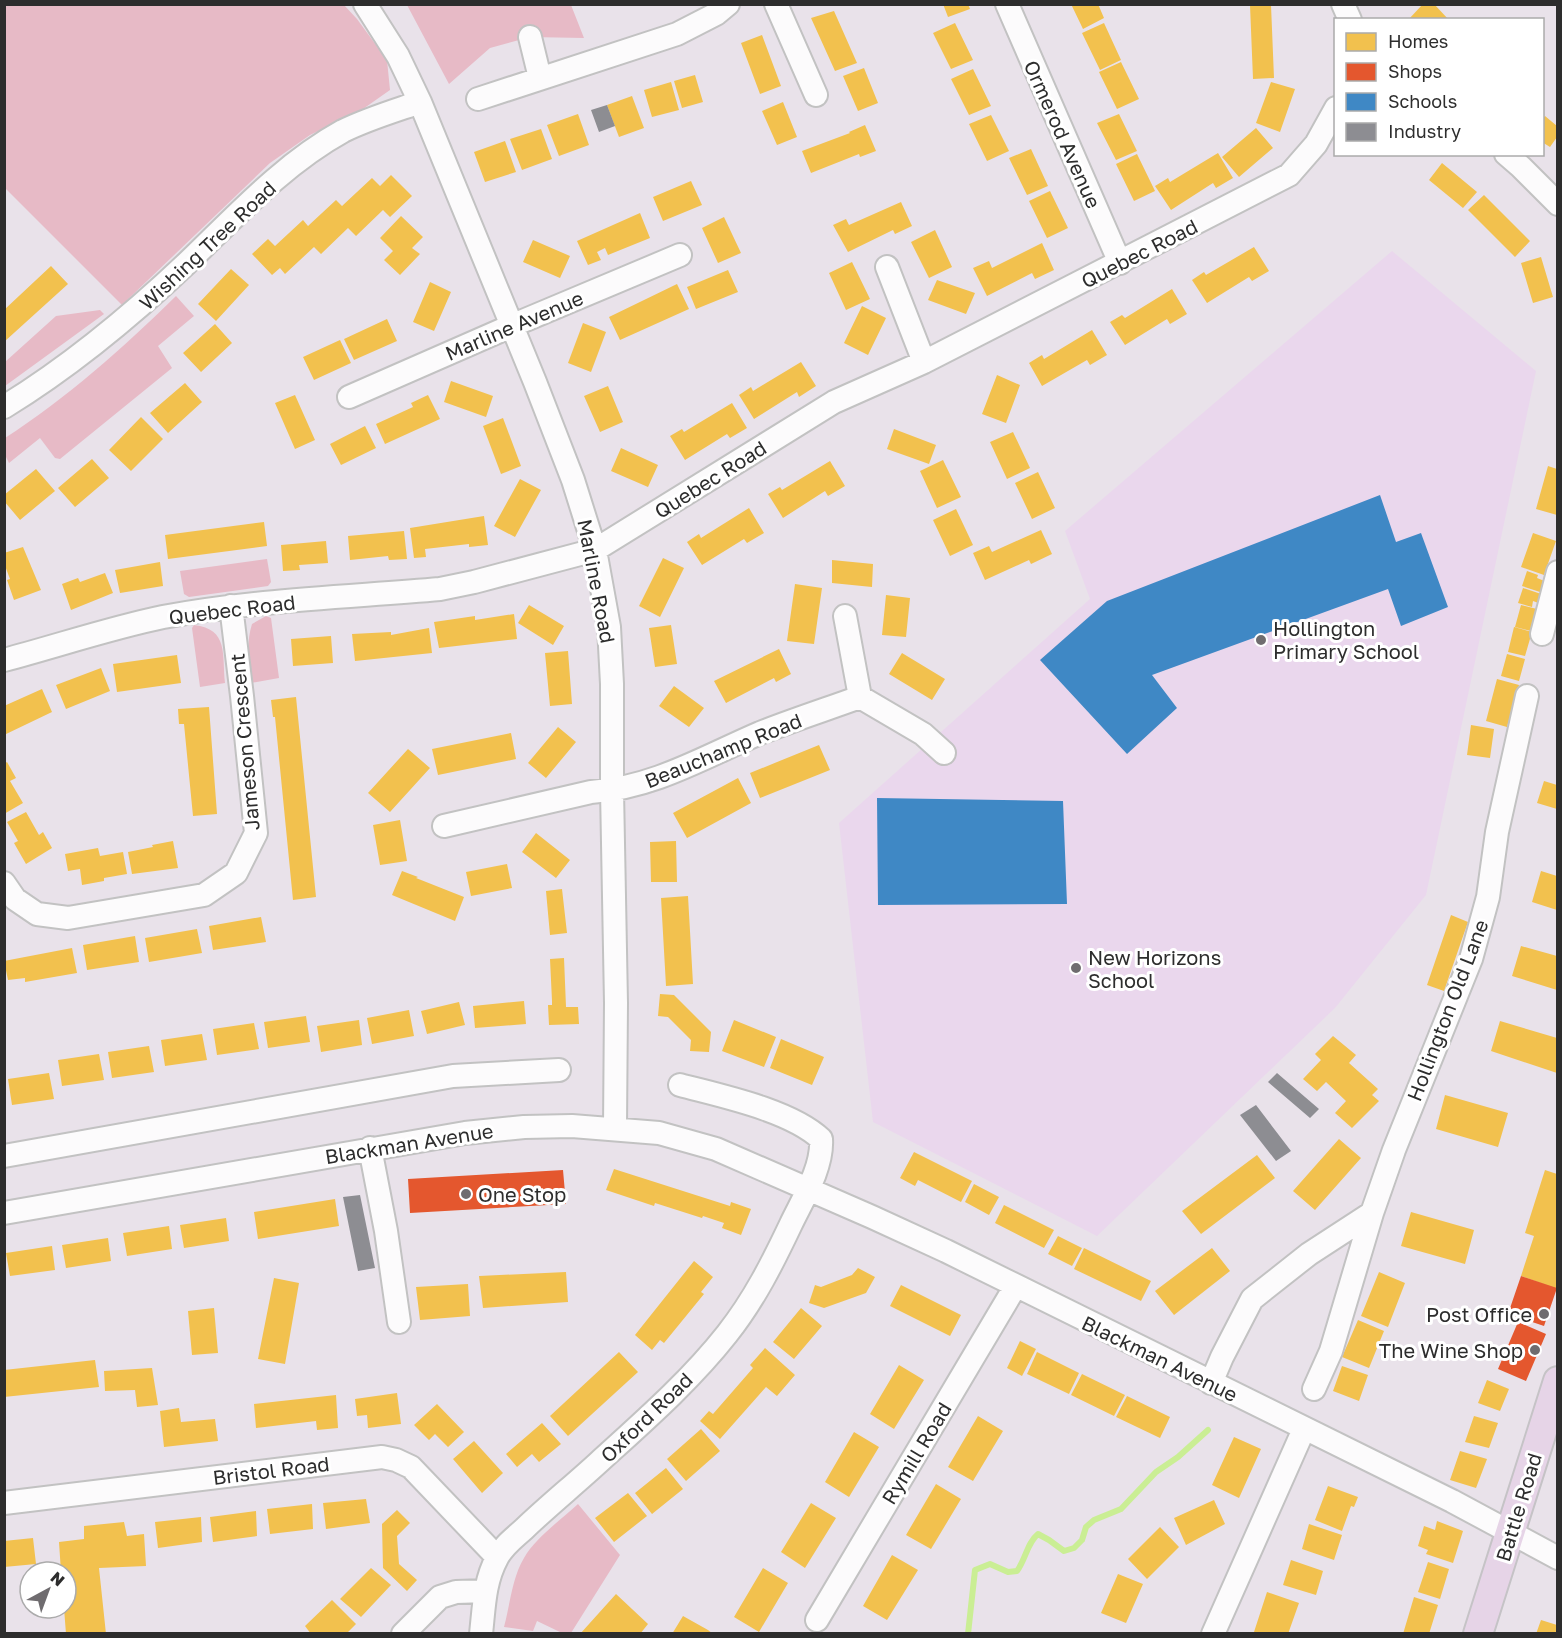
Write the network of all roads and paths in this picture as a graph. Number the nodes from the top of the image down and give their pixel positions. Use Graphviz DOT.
graph roads {
  1 [pos="365,4"];
  2 [pos="728,4"];
  3 [pos="776,4"];
  4 [pos="1007,4"];
  5 [pos="1342,4"];
  6 [pos="1349,18"];
  7 [pos="530,37"];
  8 [pos="540,78"];
  9 [pos="816,94"];
  10 [pos="478,99"];
  11 [pos="420,102"];
  12 [pos="1334,110"];
  13 [pos="1508,156"];
  14 [pos="1557,204"];
  15 [pos="680,255"];
  16 [pos="1120,263"];
  17 [pos="887,267"];
  18 [pos="511,326"];
  19 [pos="924,362"];
  20 [pos="349,397"];
  21 [pos="4,407"];
  22 [pos="595,550"];
  23 [pos="1557,572"];
  24 [pos="231,606"];
  25 [pos="845,616"];
  26 [pos="1542,634"];
  27 [pos="4,660"];
  28 [pos="1527,696"];
  29 [pos="861,697"];
  30 [pos="944,753"];
  31 [pos="612,790"];
  32 [pos="444,826"];
  33 [pos="4,883"];
  34 [pos="559,1070"];
  35 [pos="680,1085"];
  36 [pos="615,1128"];
  37 [pos="370,1148"];
  38 [pos="4,1156"];
  39 [pos="808,1189"];
  40 [pos="4,1213"];
  41 [pos="1372,1213"];
  42 [pos="1015,1287"];
  43 [pos="399,1322"];
  44 [pos="1557,1381"];
  45 [pos="1211,1383"];
  46 [pos="1314,1389"];
  47 [pos="1304,1429"];
  48 [pos="4,1503"];
  49 [pos="1510,1532"];
  50 [pos="497,1557"];
  51 [pos="1557,1558"];
  52 [pos="486,1591"];
  53 [pos="817,1620"];
  54 [pos="403,1634"];
  55 [pos="481,1634"];
  56 [pos="1213,1634"];
  57 [pos="1478,1634"];
  1 -- 11 [label="street, Marline Road"];
  2 -- 8 [label="street"];
  3 -- 9 [label="street"];
  4 -- 16 [label="street, Ormerod Avenue"];
  5 -- 6 [label="street"];
  7 -- 8 [label="street"];
  8 -- 10 [label="street"];
  11 -- 18 [label="street, Marline Road"];
  11 -- 21 [label="street, Wishing Tree Road"];
  12 -- 16 [label="street, Quebec Road"];
  13 -- 14 [label="street"];
  15 -- 18 [label="street, Marline Avenue"];
  16 -- 19 [label="street, Quebec Road"];
  17 -- 19 [label="street"];
  18 -- 20 [label="street, Marline Avenue"];
  18 -- 22 [label="street, Marline Road"];
  19 -- 22 [label="street, Quebec Road"];
  22 -- 24 [label="street, Quebec Road"];
  22 -- 31 [label="street, Marline Road"];
  23 -- 26 [label="street"];
  24 -- 27 [label="street, Quebec Road"];
  24 -- 33 [label="street, Jameson Crescent"];
  25 -- 29 [label="street"];
  28 -- 41 [label="street, Hollington Old Lane"];
  29 -- 30 [label="street"];
  29 -- 31 [label="street, Beauchamp Road"];
  31 -- 32 [label="street, Beauchamp Road"];
  31 -- 36 [label="street, Marline Road"];
  34 -- 38 [label="street"];
  35 -- 39 [label="street"];
  36 -- 37 [label="street, Blackman Avenue"];
  36 -- 39 [label="street, Blackman Avenue"];
  37 -- 40 [label="street, Blackman Avenue"];
  37 -- 43 [label="street"];
  39 -- 42 [label="street, Blackman Avenue"];
  39 -- 50 [label="street, Oxford Road"];
  41 -- 45 [label="street"];
  41 -- 46 [label="street, Hollington Old Lane"];
  42 -- 45 [label="street, Blackman Avenue"];
  42 -- 53 [label="street, Rymill Road"];
  44 -- 49 [label="main road, Battle Road"];
  45 -- 47 [label="street, Blackman Avenue"];
  47 -- 49 [label="street, Blackman Avenue"];
  47 -- 56 [label="street"];
  48 -- 50 [label="street, Bristol Road"];
  49 -- 51 [label="street, Blackman Avenue"];
  49 -- 57 [label="main road, Battle Road"];
  50 -- 52 [label="street, Oxford Road"];
  52 -- 54 [label="street"];
  52 -- 55 [label="street, Oxford Road"];
}
